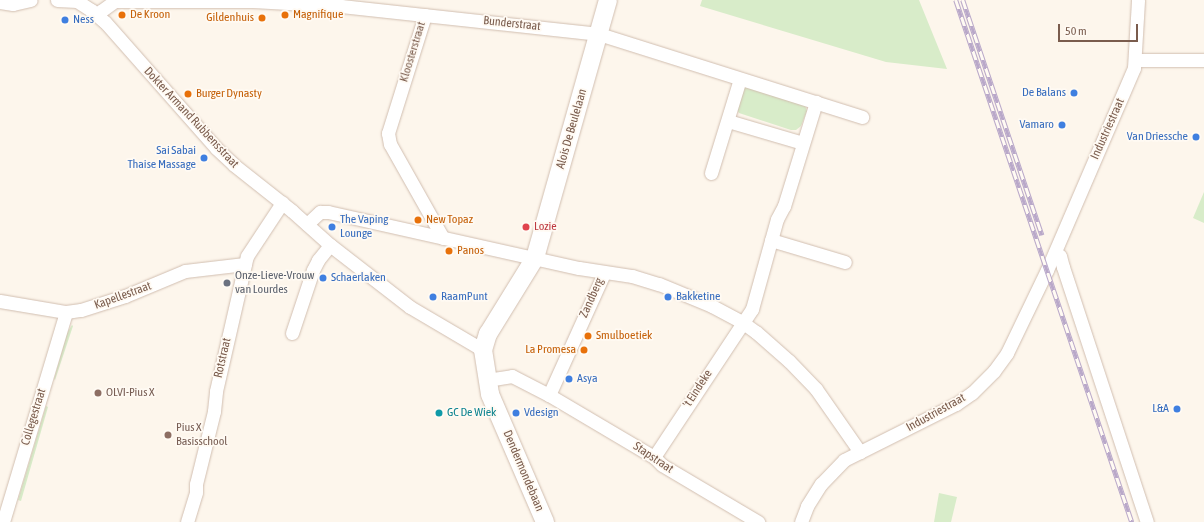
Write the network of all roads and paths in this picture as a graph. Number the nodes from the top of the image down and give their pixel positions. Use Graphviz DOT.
graph roads {
  1 [pos="31,0"];
  2 [pos="57,0"];
  3 [pos="77,0"];
  4 [pos="608,0"];
  5 [pos="1138,0"];
  6 [pos="265,1"];
  7 [pos="0,2"];
  8 [pos="98,15"];
  9 [pos="425,15"];
  10 [pos="599,34"];
  11 [pos="1135,60"];
  12 [pos="1204,60"];
  13 [pos="740,79"];
  14 [pos="816,102"];
  15 [pos="862,117"];
  16 [pos="728,121"];
  17 [pos="803,143"];
  18 [pos="711,173"];
  19 [pos="282,203"];
  20 [pos="307,224"];
  21 [pos="443,238"];
  22 [pos="771,240"];
  23 [pos="330,245"];
  24 [pos="1055,252"];
  25 [pos="535,258"];
  26 [pos="845,262"];
  27 [pos="245,264"];
  28 [pos="604,273"];
  29 [pos="0,301"];
  30 [pos="66,312"];
  31 [pos="742,322"];
  32 [pos="292,333"];
  33 [pos="483,350"];
  34 [pos="487,380"];
  35 [pos="549,395"];
  36 [pos="860,452"];
  37 [pos="654,457"];
  38 [pos="3,522"];
  39 [pos="187,522"];
  40 [pos="545,522"];
  41 [pos="758,522"];
  42 [pos="801,522"];
  43 [pos="1147,522"];
  1 -- 7 [label="street"];
  2 -- 3 [label="street"];
  3 -- 8 [label="street, Dokter Armand Rubbensstraat"];
  4 -- 10 [label="street, Alois De Beulelaan"];
  5 -- 11 [label="street, Industriestraat"];
  6 -- 8 [label="street, Kloosterstraat"];
  6 -- 9 [label="street, Kloosterstraat"];
  8 -- 19 [label="street, Dokter Armand Rubbensstraat"];
  9 -- 10 [label="street, Bunderstraat"];
  9 -- 21 [label="street, Kloosterstraat"];
  10 -- 13 [label="street, Bunderstraat"];
  10 -- 25 [label="street, Alois De Beulelaan"];
  11 -- 12 [label="street"];
  11 -- 24 [label="street, Industriestraat"];
  13 -- 14 [label="street, Bunderstraat"];
  13 -- 16 [label="street"];
  14 -- 15 [label="street, Bunderstraat"];
  14 -- 17 [label="street, 't Eindeke"];
  16 -- 17 [label="street"];
  16 -- 18 [label="street"];
  17 -- 22 [label="street, 't Eindeke"];
  19 -- 20 [label="street, Dokter Armand Rubbensstraat"];
  19 -- 27 [label="street, Rotstraat"];
  20 -- 21 [label="street"];
  20 -- 23 [label="street, Dokter Armand Rubbensstraat"];
  21 -- 25 [label="street"];
  22 -- 26 [label="street"];
  22 -- 31 [label="street, 't Eindeke"];
  23 -- 32 [label="street"];
  23 -- 33 [label="street, Dokter Armand Rubbensstraat"];
  24 -- 36 [label="street, Industriestraat"];
  24 -- 43 [label="street"];
  25 -- 28 [label="street"];
  25 -- 33 [label="street"];
  27 -- 30 [label="street, Kapellestraat"];
  27 -- 39 [label="street, Rotstraat"];
  28 -- 31 [label="street"];
  28 -- 35 [label="street, Zandberg"];
  29 -- 30 [label="street, Kapellestraat"];
  30 -- 38 [label="street, Collegestraat"];
  31 -- 36 [label="street"];
  31 -- 37 [label="street, 't Eindeke"];
  33 -- 34 [label="street, Dendermondebaan"];
  34 -- 35 [label="street"];
  34 -- 40 [label="street, Dendermondebaan"];
  35 -- 37 [label="street, Stapstraat"];
  36 -- 42 [label="street, Industriestraat"];
  37 -- 41 [label="street, Stapstraat"];
}
